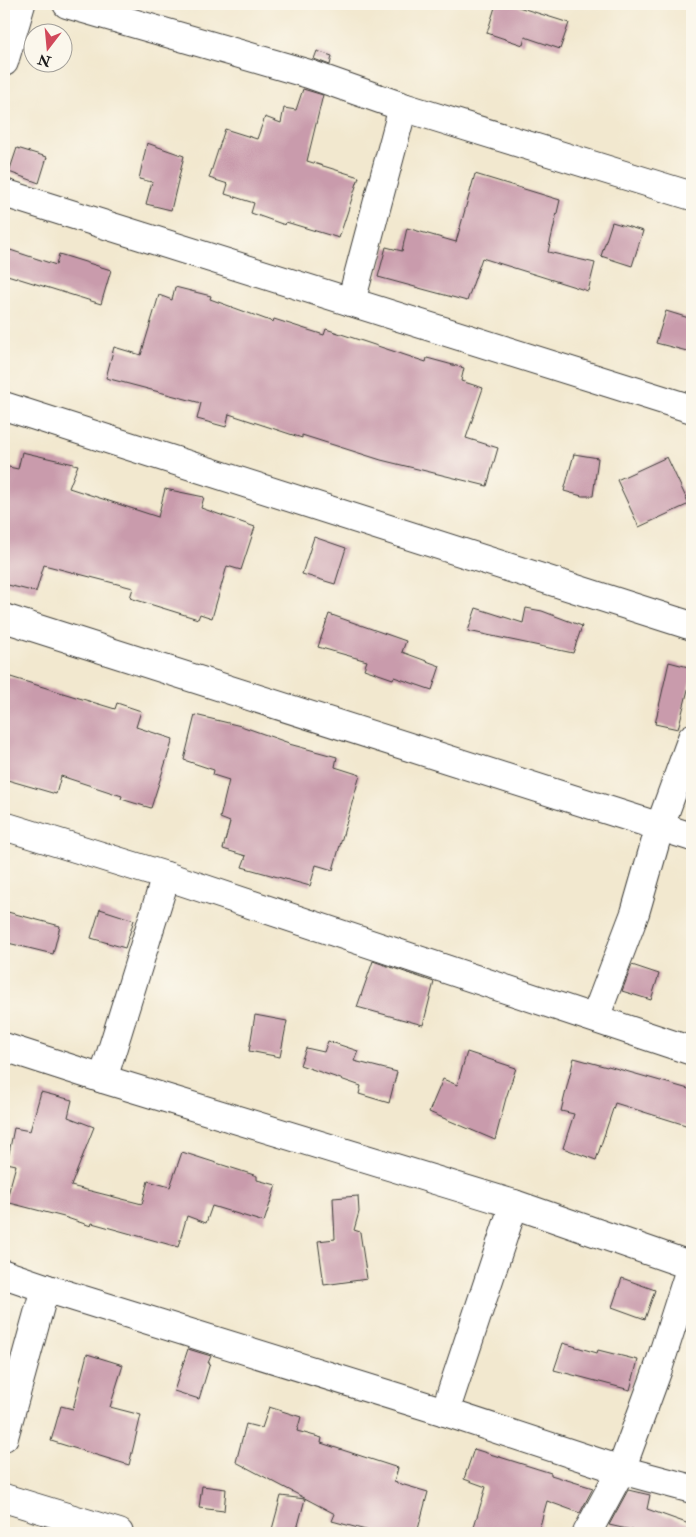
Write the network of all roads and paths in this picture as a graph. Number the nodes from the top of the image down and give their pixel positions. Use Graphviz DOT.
graph roads {
  1 [pos="21,4"];
  2 [pos="67,4"];
  3 [pos="4,62"];
  4 [pos="403,107"];
  5 [pos="4,193"];
  6 [pos="692,196"];
  7 [pos="352,302"];
  8 [pos="4,406"];
  9 [pos="692,409"];
  10 [pos="4,618"];
  11 [pos="692,626"];
  12 [pos="692,738"];
  13 [pos="4,826"];
  14 [pos="660,826"];
  15 [pos="692,836"];
  16 [pos="166,876"];
  17 [pos="595,1018"];
  18 [pos="4,1047"];
  19 [pos="692,1051"];
  20 [pos="103,1079"];
  21 [pos="514,1204"];
  22 [pos="692,1266"];
  23 [pos="4,1274"];
  24 [pos="45,1288"];
  25 [pos="445,1412"];
  26 [pos="4,1437"];
  27 [pos="621,1470"];
  28 [pos="692,1489"];
  29 [pos="4,1498"];
  30 [pos="119,1533"];
  31 [pos="587,1533"];
  1 -- 3 [label="street"];
  2 -- 4 [label="street"];
  4 -- 6 [label="street"];
  4 -- 7 [label="street"];
  5 -- 7 [label="street"];
  7 -- 9 [label="street"];
  8 -- 11 [label="street"];
  10 -- 14 [label="street"];
  12 -- 14 [label="street"];
  13 -- 16 [label="street"];
  14 -- 15 [label="street"];
  14 -- 17 [label="street"];
  16 -- 17 [label="street"];
  16 -- 20 [label="street"];
  17 -- 19 [label="street"];
  18 -- 20 [label="street"];
  20 -- 21 [label="street"];
  21 -- 22 [label="street"];
  21 -- 25 [label="street"];
  22 -- 27 [label="street"];
  23 -- 24 [label="street"];
  24 -- 25 [label="street"];
  24 -- 26 [label="street"];
  25 -- 27 [label="street"];
  27 -- 28 [label="street"];
  27 -- 31 [label="street"];
  29 -- 30 [label="street"];
}
